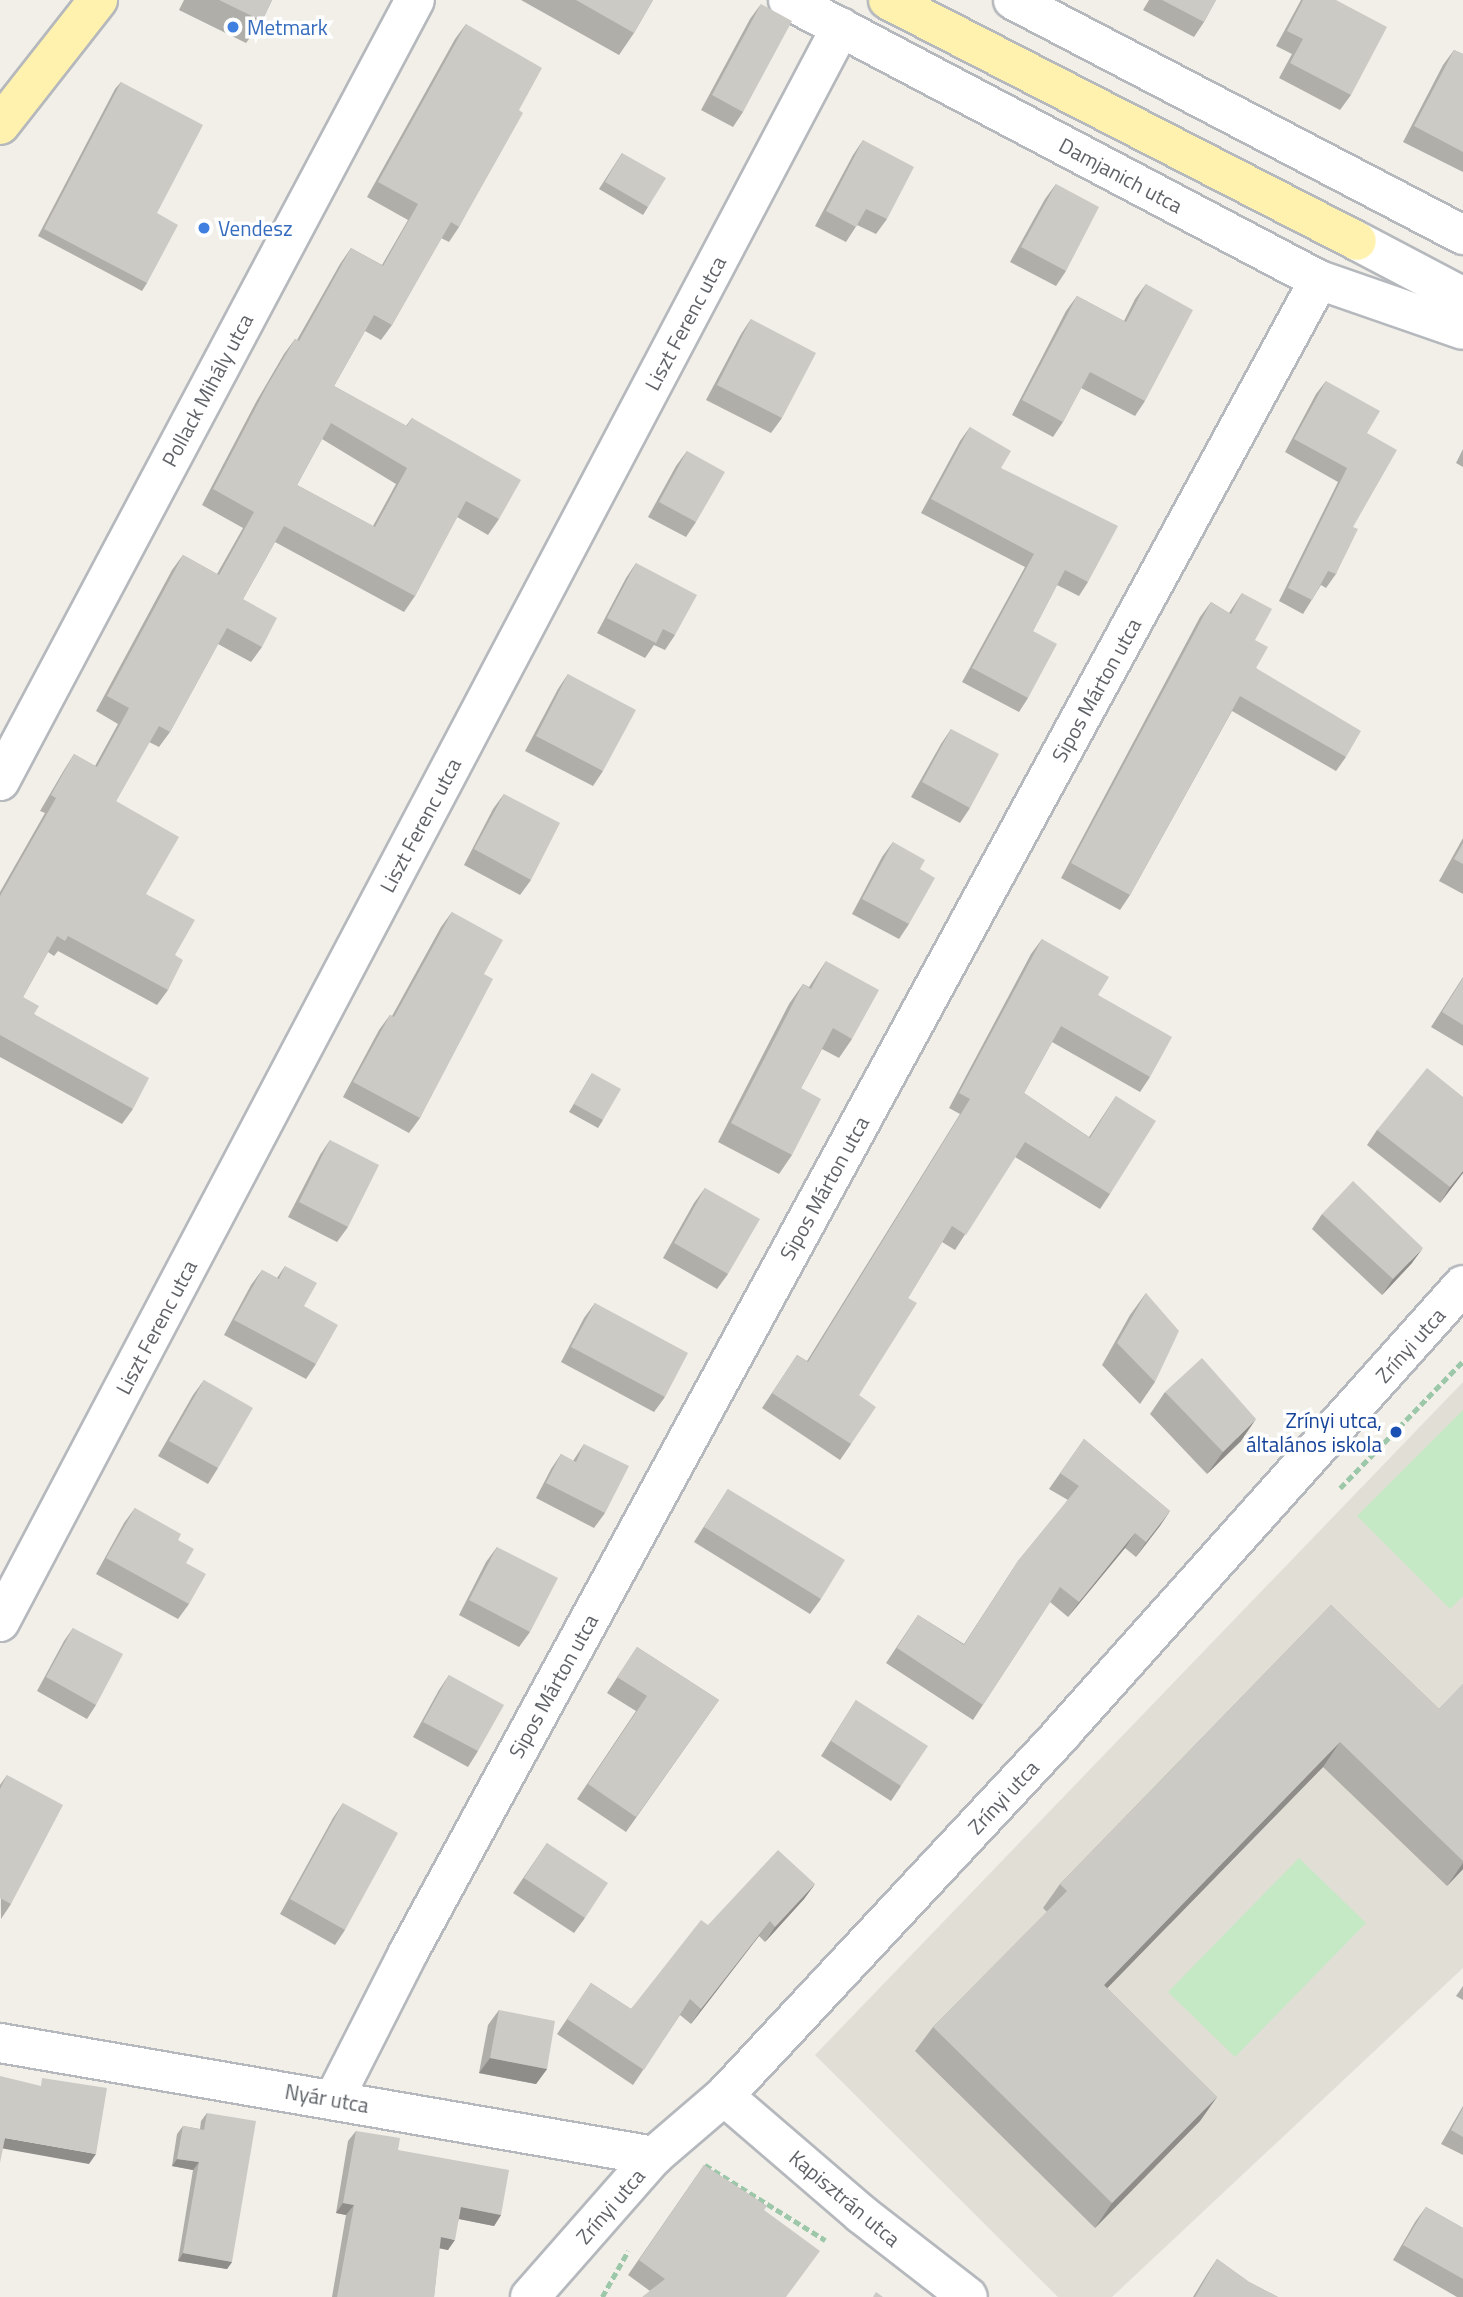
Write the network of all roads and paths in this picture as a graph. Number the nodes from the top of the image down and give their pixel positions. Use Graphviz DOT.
graph roads {
  1 [pos="98,0"];
  2 [pos="415,0"];
  3 [pos="788,0"];
  4 [pos="888,0"];
  5 [pos="1029,4"];
  6 [pos="841,27"];
  7 [pos="0,125"];
  8 [pos="1463,235"];
  9 [pos="1357,241"];
  10 [pos="1319,279"];
  11 [pos="1463,297"];
  12 [pos="1463,330"];
  13 [pos="0,781"];
  14 [pos="1463,1285"];
  15 [pos="1463,1361"];
  16 [pos="1331,1498"];
  17 [pos="0,1622"];
  18 [pos="0,2043"];
  19 [pos="724,2096"];
  20 [pos="334,2099"];
  21 [pos="654,2157"];
  22 [pos="692,2170"];
  23 [pos="635,2242"];
  24 [pos="836,2248"];
  25 [pos="530,2297"];
  26 [pos="602,2297"];
  27 [pos="968,2297"];
  1 -- 7 [label="main road"];
  2 -- 13 [label="street, Pollack Mihály utca"];
  3 -- 6 [label="street, Damjanich utca"];
  4 -- 9 [label="main road"];
  5 -- 8 [label="street"];
  6 -- 10 [label="street, Damjanich utca"];
  6 -- 17 [label="street, Liszt Ferenc utca"];
  9 -- 11 [label="street"];
  10 -- 12 [label="street, Damjanich utca"];
  10 -- 20 [label="street, Sipos Márton utca"];
  14 -- 19 [label="street, Zrínyi utca"];
  15 -- 16 [label="path"];
  18 -- 20 [label="street, Nyár utca"];
  19 -- 21 [label="street, Zrínyi utca"];
  19 -- 27 [label="street, Kapisztrán utca"];
  20 -- 21 [label="street, Nyár utca"];
  21 -- 25 [label="street, Zrínyi utca"];
  22 -- 24 [label="path"];
  23 -- 26 [label="path"];
}
